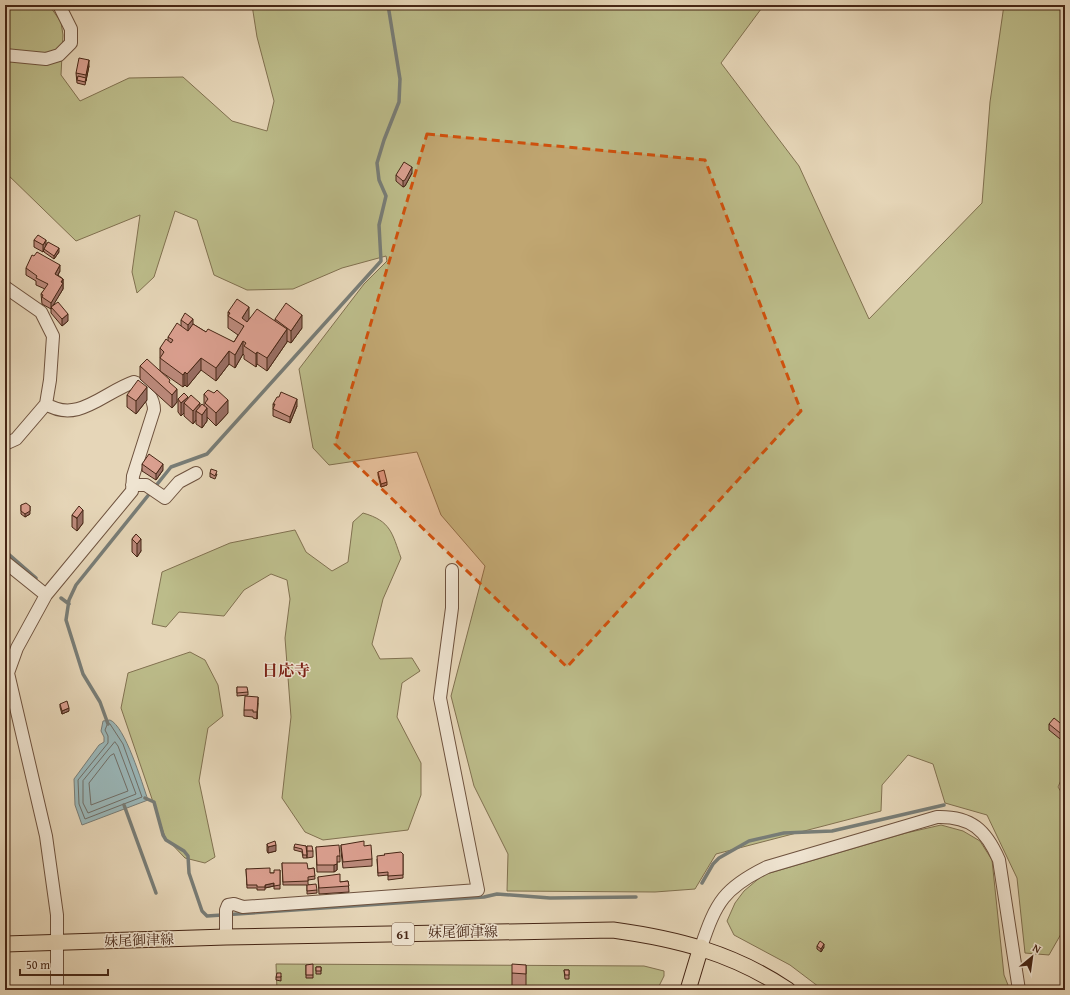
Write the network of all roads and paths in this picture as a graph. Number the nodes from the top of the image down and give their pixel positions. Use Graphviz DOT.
graph roads {
  1 [pos="59,5"];
  2 [pos="5,55"];
  3 [pos="5,287"];
  4 [pos="46,404"];
  5 [pos="5,444"];
  6 [pos="196,473"];
  7 [pos="132,485"];
  8 [pos="5,563"];
  9 [pos="452,570"];
  10 [pos="46,595"];
  11 [pos="7,672"];
  12 [pos="226,937"];
  13 [pos="57,943"];
  14 [pos="5,944"];
  15 [pos="701,947"];
  16 [pos="57,990"];
  17 [pos="688,990"];
  18 [pos="788,990"];
  19 [pos="1019,990"];
  1 -- 2 [label="street"];
  3 -- 4 [label="street"];
  4 -- 5 [label="street"];
  4 -- 7 [label="street"];
  6 -- 7 [label="street"];
  7 -- 10 [label="street"];
  8 -- 10 [label="street"];
  9 -- 12 [label="street"];
  10 -- 11 [label="street"];
  11 -- 13 [label="street"];
  12 -- 13 [label="main road, 妹尾御津線 / 61"];
  12 -- 15 [label="main road, 妹尾御津線 / 61"];
  13 -- 14 [label="main road, 妹尾御津線 / 61"];
  13 -- 16 [label="street"];
  15 -- 17 [label="main road"];
  15 -- 18 [label="main road, 妹尾御津線 / 61"];
  15 -- 19 [label="street"];
}
